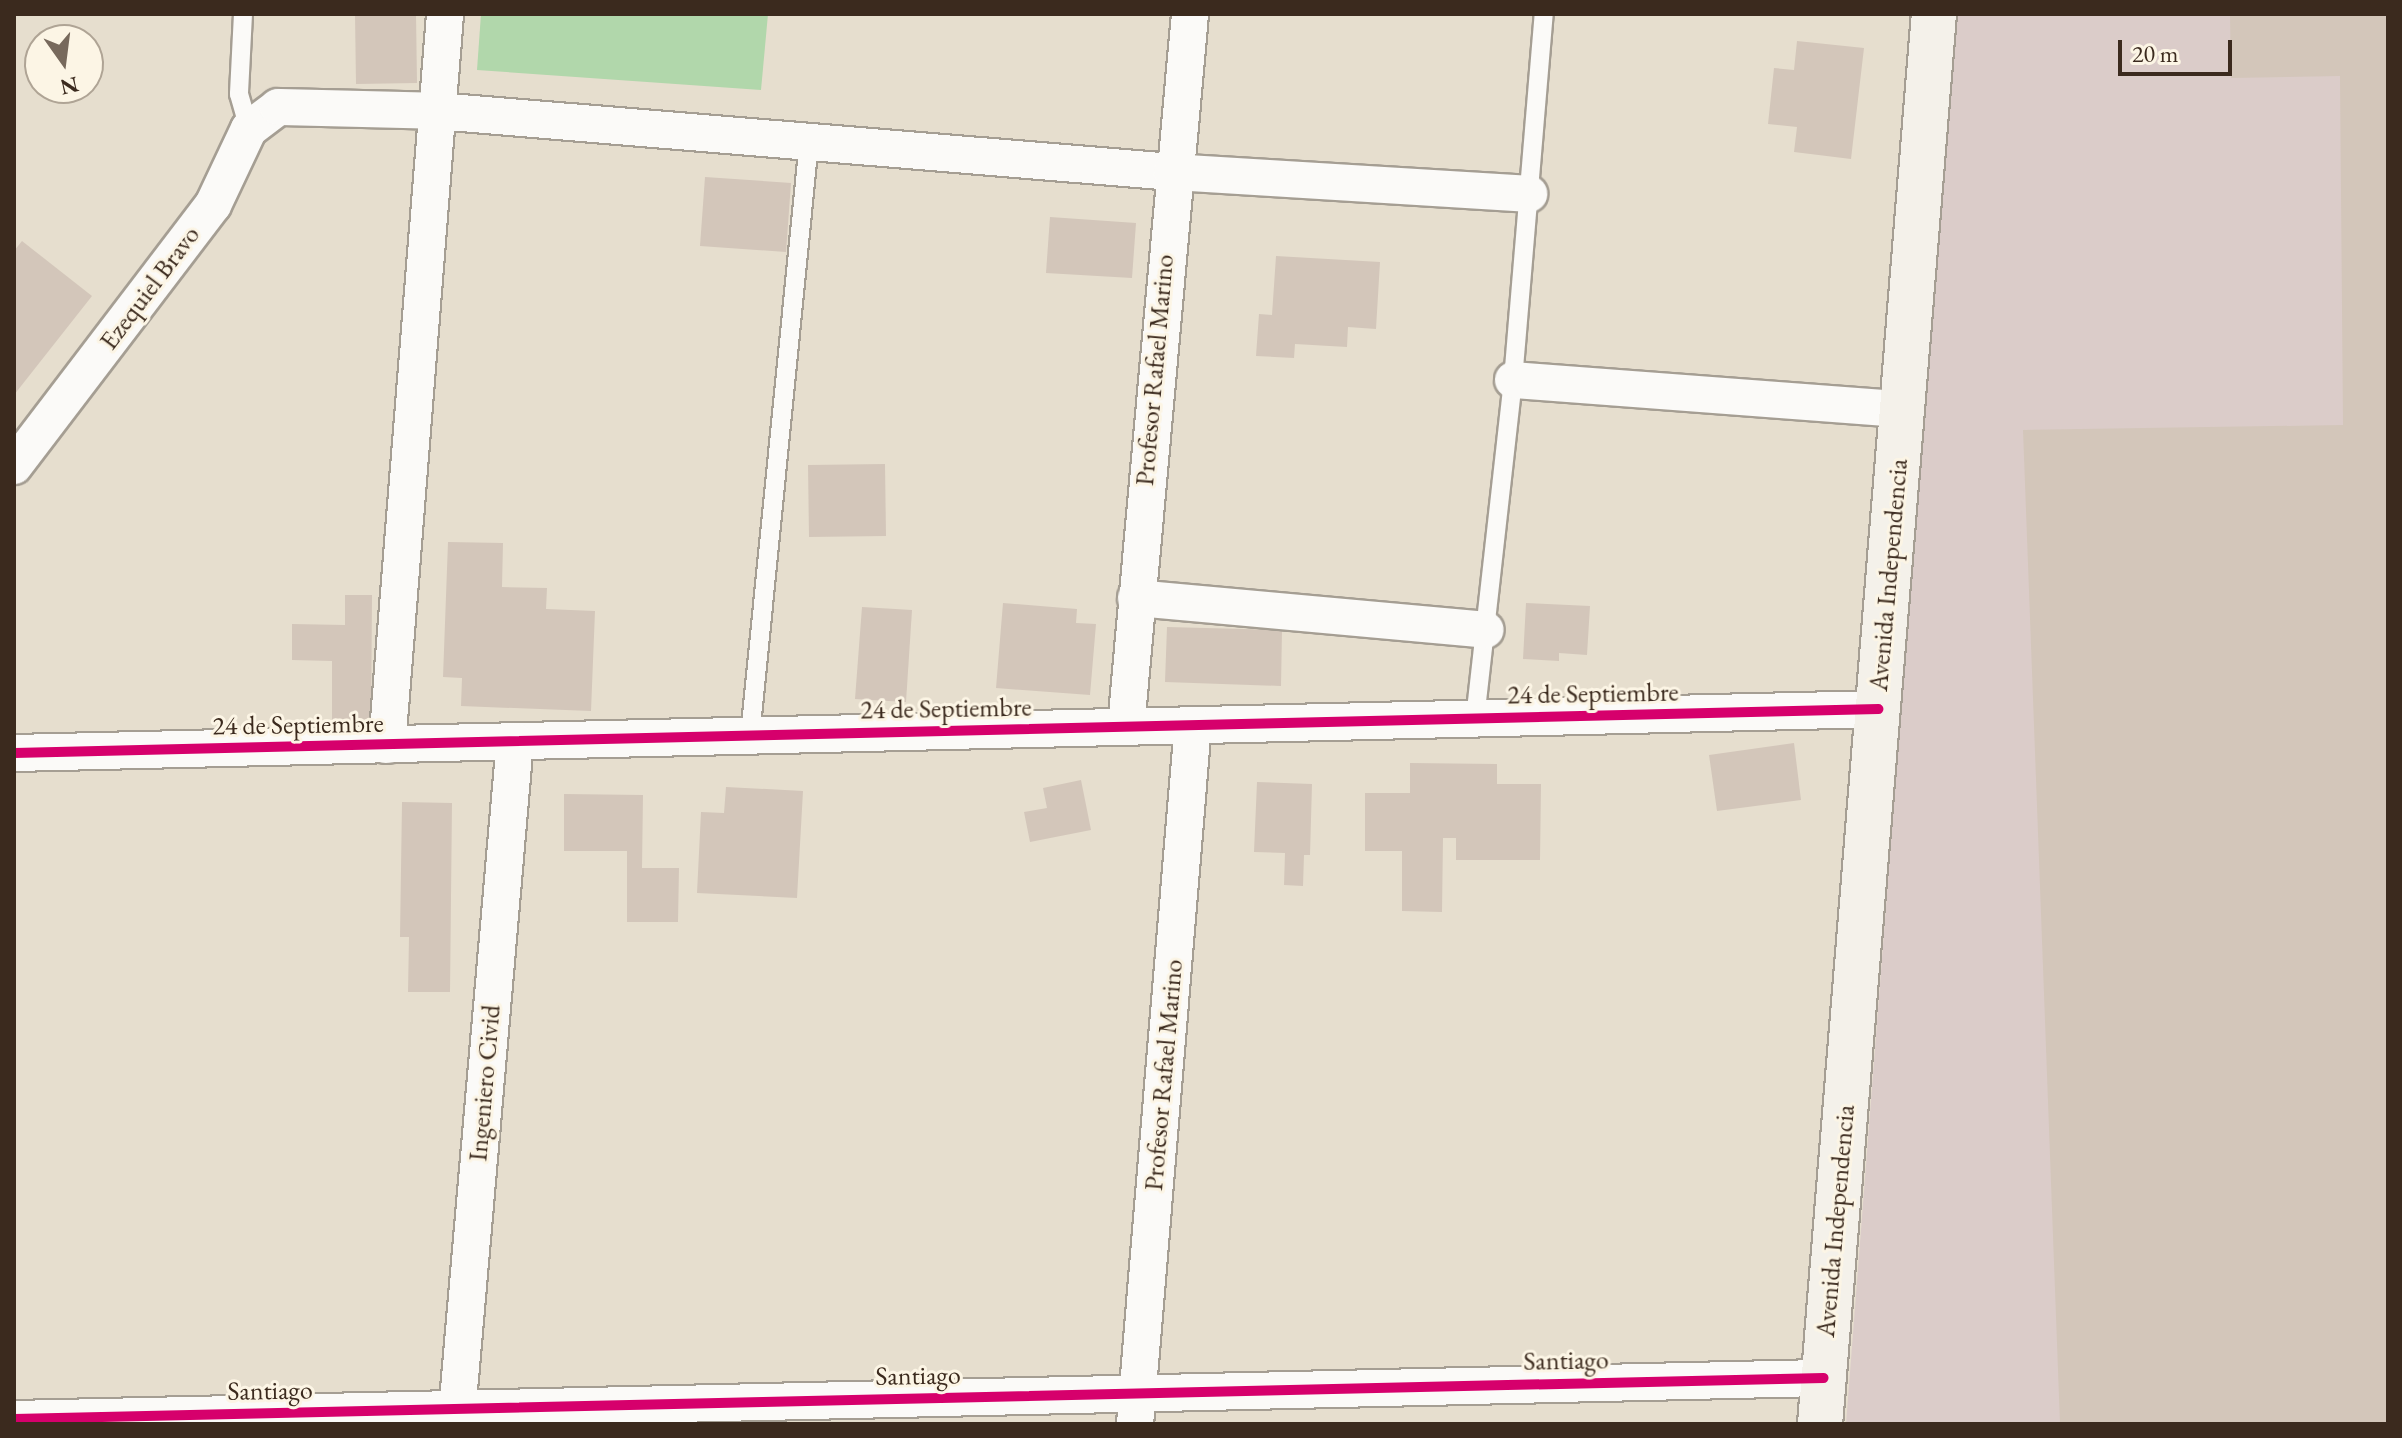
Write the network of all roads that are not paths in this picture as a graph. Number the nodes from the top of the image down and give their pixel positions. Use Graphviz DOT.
graph roads {
  1 [pos="243,14"];
  2 [pos="445,14"];
  3 [pos="1190,14"];
  4 [pos="1544,14"];
  5 [pos="1934,14"];
  6 [pos="437,111"];
  7 [pos="249,129"];
  8 [pos="809,142"];
  9 [pos="1172,172"];
  10 [pos="1529,194"];
  11 [pos="1513,380"];
  12 [pos="1902,409"];
  13 [pos="14,466"];
  14 [pos="1136,598"];
  15 [pos="1486,630"];
  16 [pos="1878,709"];
  17 [pos="1475,719"];
  18 [pos="1193,725"];
  19 [pos="1126,727"];
  20 [pos="750,736"];
  21 [pos="515,742"];
  22 [pos="387,745"];
  23 [pos="14,753"];
  24 [pos="1824,1378"];
  25 [pos="1137,1409"];
  26 [pos="456,1416"];
  27 [pos="14,1419"];
  28 [pos="1820,1424"];
  1 -- 7 [label="lane"];
  2 -- 6 [label="street"];
  3 -- 9 [label="street, Profesor Rafael Marino"];
  4 -- 10 [label="lane"];
  5 -- 12 [label="street, Avenida Independencia"];
  6 -- 7 [label="street, Ezequiel Bravo"];
  6 -- 8 [label="street"];
  6 -- 22 [label="street"];
  7 -- 13 [label="street, Ezequiel Bravo"];
  8 -- 9 [label="street"];
  8 -- 20 [label="lane"];
  9 -- 10 [label="street"];
  9 -- 14 [label="street, Profesor Rafael Marino"];
  10 -- 11 [label="lane"];
  11 -- 12 [label="street"];
  11 -- 15 [label="lane"];
  12 -- 16 [label="street, Avenida Independencia"];
  14 -- 15 [label="street"];
  14 -- 19 [label="street, Profesor Rafael Marino"];
  15 -- 17 [label="lane"];
  16 -- 17 [label="street, 24 de Septiembre"];
  16 -- 24 [label="street, Avenida Independencia"];
  17 -- 18 [label="street, 24 de Septiembre"];
  18 -- 19 [label="street, 24 de Septiembre"];
  18 -- 25 [label="street, Profesor Rafael Marino"];
  19 -- 20 [label="street, 24 de Septiembre"];
  20 -- 21 [label="street, 24 de Septiembre"];
  21 -- 22 [label="street, 24 de Septiembre"];
  21 -- 26 [label="street, Ingeniero Civid"];
  22 -- 23 [label="street, 24 de Septiembre"];
  24 -- 25 [label="street, Santiago"];
  24 -- 28 [label="street, Avenida Independencia"];
  25 -- 26 [label="street, Santiago"];
  26 -- 27 [label="street, Santiago"];
}
